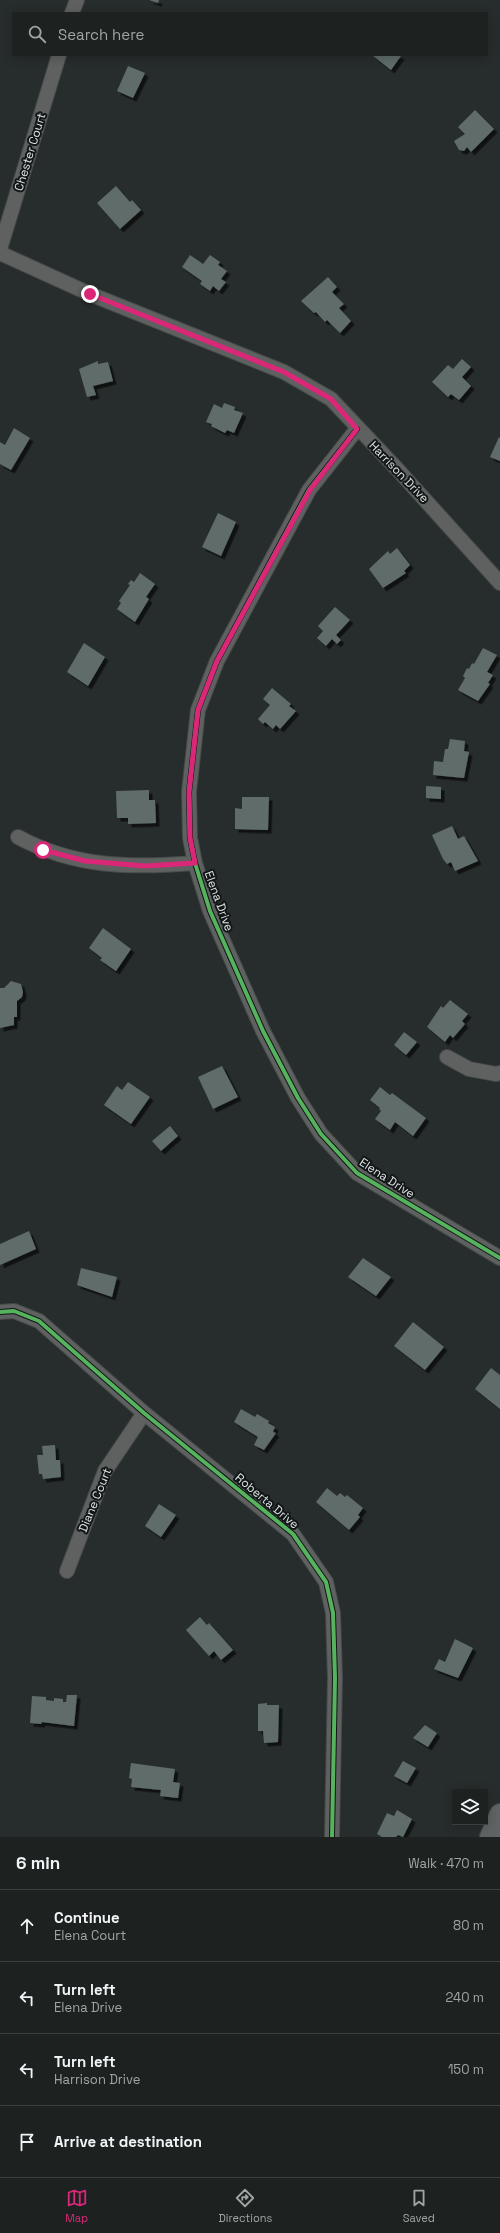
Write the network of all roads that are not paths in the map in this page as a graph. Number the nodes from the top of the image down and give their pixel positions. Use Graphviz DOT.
graph roads {
  1 [pos="77,0"];
  2 [pos="72,12"];
  3 [pos="59,56"];
  4 [pos="0,248"];
  5 [pos="0,253"];
  6 [pos="357,429"];
  7 [pos="500,583"];
  8 [pos="18,837"];
  9 [pos="195,863"];
  10 [pos="447,1057"];
  11 [pos="500,1073"];
  12 [pos="500,1258"];
  13 [pos="0,1312"];
  14 [pos="144,1413"];
  15 [pos="67,1571"];
  16 [pos="500,1814"];
  17 [pos="332,1837"];
  18 [pos="490,1837"];
  1 -- 2 [label="street"];
  3 -- 4 [label="street, Chester Court"];
  5 -- 6 [label="street, Harrison Drive"];
  6 -- 7 [label="street, Harrison Drive"];
  6 -- 9 [label="street, Elena Drive"];
  8 -- 9 [label="street"];
  9 -- 12 [label="street, Elena Drive"];
  10 -- 11 [label="street"];
  13 -- 14 [label="street, Roberta Drive"];
  14 -- 15 [label="street, Diane Court"];
  14 -- 17 [label="street, Roberta Drive"];
  16 -- 18 [label="street"];
}
